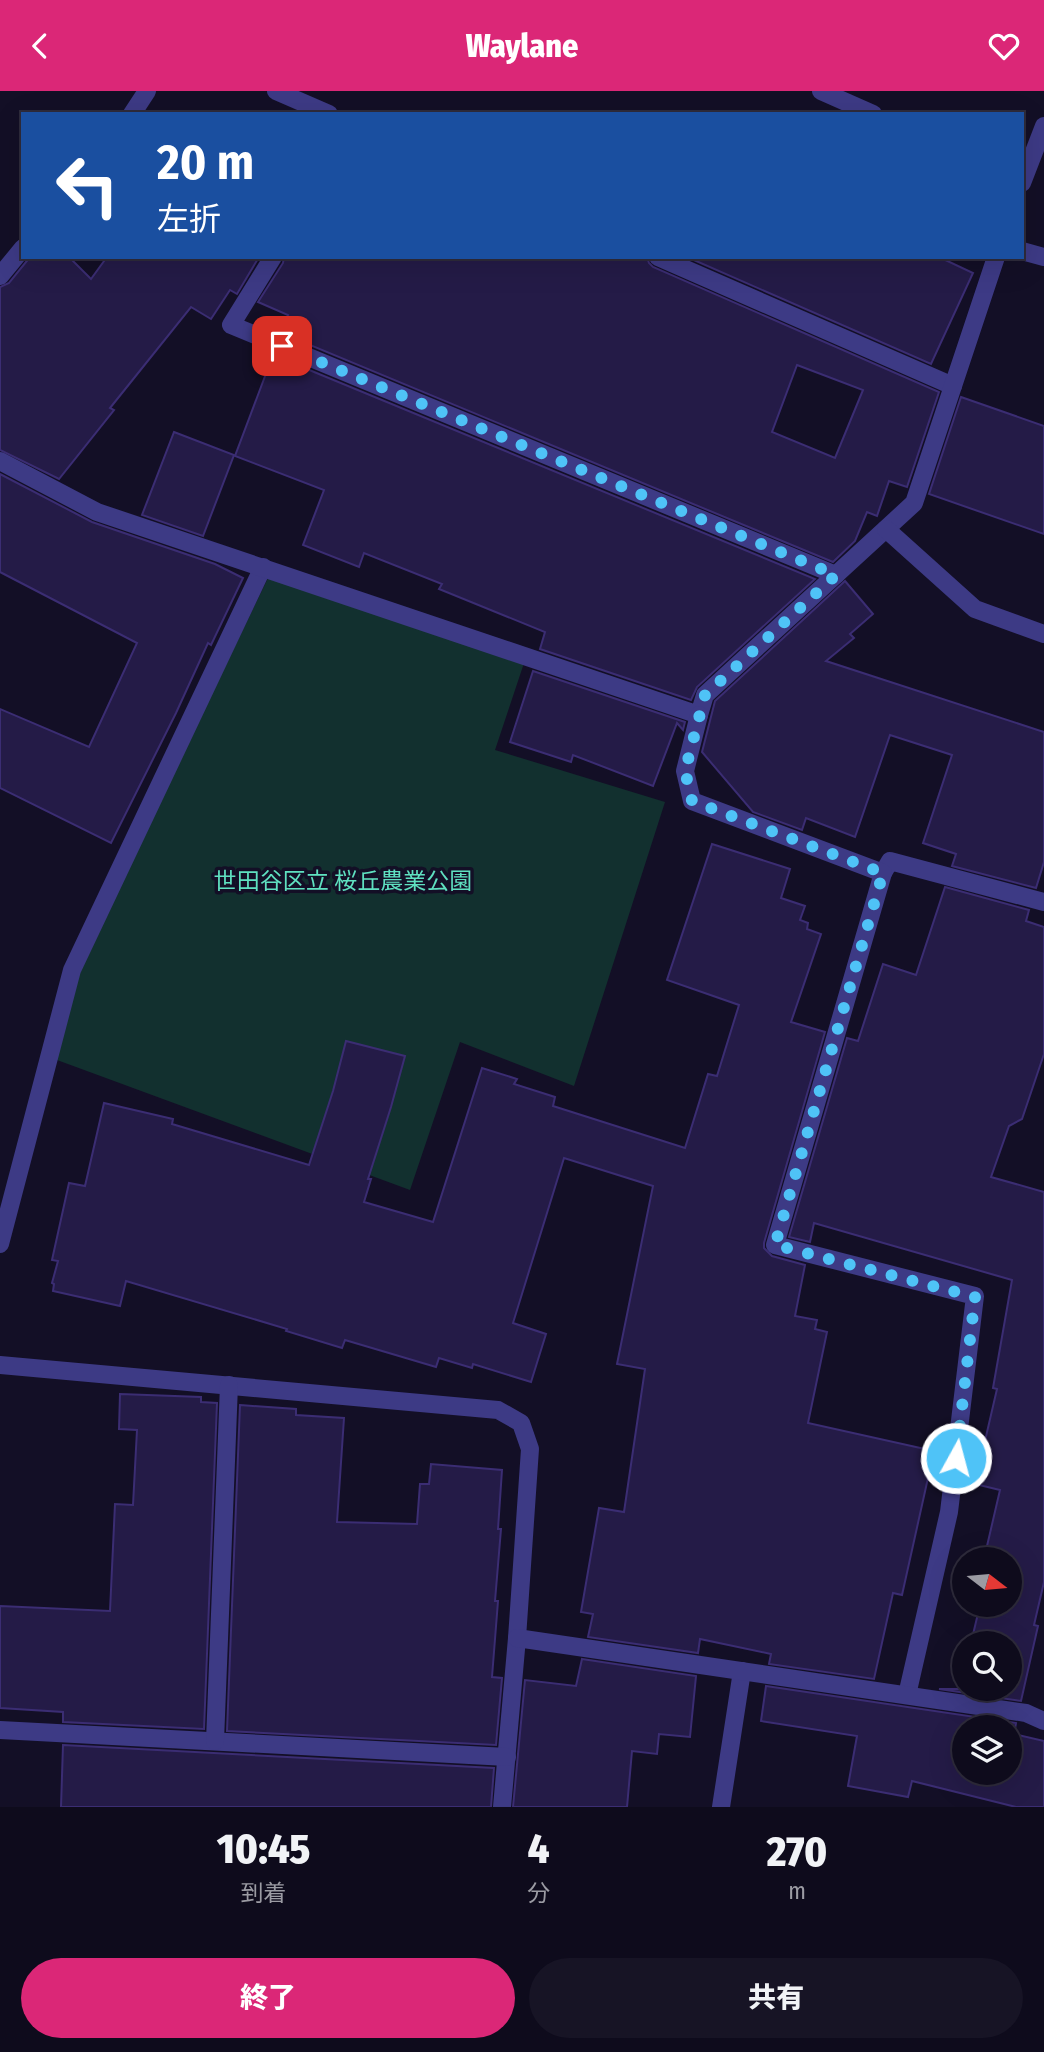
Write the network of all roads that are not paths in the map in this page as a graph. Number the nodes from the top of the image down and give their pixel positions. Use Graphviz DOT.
graph roads {
  1 [pos="147,91"];
  2 [pos="276,91"];
  3 [pos="821,91"];
  4 [pos="133,112"];
  5 [pos="324,112"];
  6 [pos="868,112"];
  7 [pos="1044,126"];
  8 [pos="1024,175"];
  9 [pos="21,250"];
  10 [pos="1024,252"];
  11 [pos="1044,257"];
  12 [pos="271,259"];
  13 [pos="662,259"];
  14 [pos="995,259"];
  15 [pos="0,276"];
  16 [pos="953,386"];
  17 [pos="0,461"];
  18 [pos="886,529"];
  19 [pos="263,567"];
  20 [pos="836,575"];
  21 [pos="1044,634"];
  22 [pos="699,715"];
  23 [pos="883,873"];
  24 [pos="1044,902"];
  25 [pos="0,1244"];
  26 [pos="0,1365"];
  27 [pos="229,1385"];
  28 [pos="517,1638"];
  29 [pos="742,1671"];
  30 [pos="907,1695"];
  31 [pos="1044,1721"];
  32 [pos="0,1730"];
  33 [pos="215,1741"];
  34 [pos="507,1757"];
  35 [pos="502,1807"];
  36 [pos="720,1807"];
  1 -- 4 [label="street"];
  2 -- 5 [label="street"];
  3 -- 6 [label="street"];
  7 -- 8 [label="street"];
  9 -- 15 [label="street"];
  10 -- 11 [label="street"];
  12 -- 20 [label="street"];
  13 -- 16 [label="street"];
  14 -- 16 [label="street"];
  16 -- 18 [label="street"];
  17 -- 19 [label="street"];
  18 -- 20 [label="street"];
  18 -- 21 [label="street"];
  19 -- 22 [label="street"];
  19 -- 25 [label="street"];
  20 -- 22 [label="street"];
  22 -- 23 [label="street"];
  23 -- 24 [label="street"];
  23 -- 30 [label="street"];
  26 -- 27 [label="street"];
  27 -- 28 [label="street"];
  27 -- 33 [label="street"];
  28 -- 29 [label="street"];
  28 -- 34 [label="street"];
  29 -- 30 [label="street"];
  29 -- 36 [label="street"];
  30 -- 31 [label="street"];
  32 -- 33 [label="street"];
  33 -- 34 [label="street"];
  34 -- 35 [label="street"];
}
